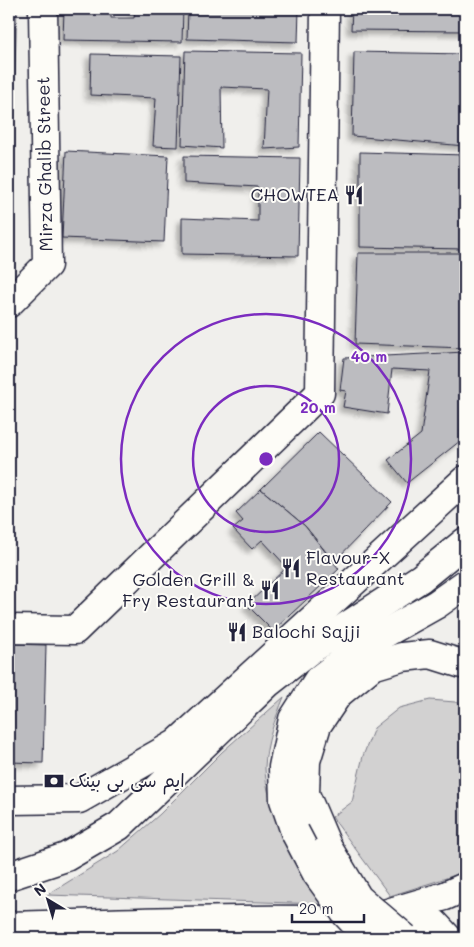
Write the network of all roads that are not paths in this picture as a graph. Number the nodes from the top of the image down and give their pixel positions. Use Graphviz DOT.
graph roads {
  1 [pos="43,9"];
  2 [pos="325,9"];
  3 [pos="9,303"];
  4 [pos="465,480"];
  5 [pos="465,542"];
  6 [pos="465,584"];
  7 [pos="9,629"];
  8 [pos="465,665"];
  9 [pos="9,800"];
  10 [pos="9,876"];
  11 [pos="465,887"];
  12 [pos="9,926"];
  13 [pos="366,929"];
  14 [pos="404,938"];
  15 [pos="448,938"];
  1 -- 3 [label="main road, Mirza Ghalib Street"];
  2 -- 7 [label="main road"];
  4 -- 9 [label="main road"];
  5 -- 10 [label="main road"];
  6 -- 13 [label="main road, bridge"];
  8 -- 14 [label="main road, bridge"];
  11 -- 13 [label="main road"];
  12 -- 13 [label="main road"];
  13 -- 15 [label="main road"];
}
